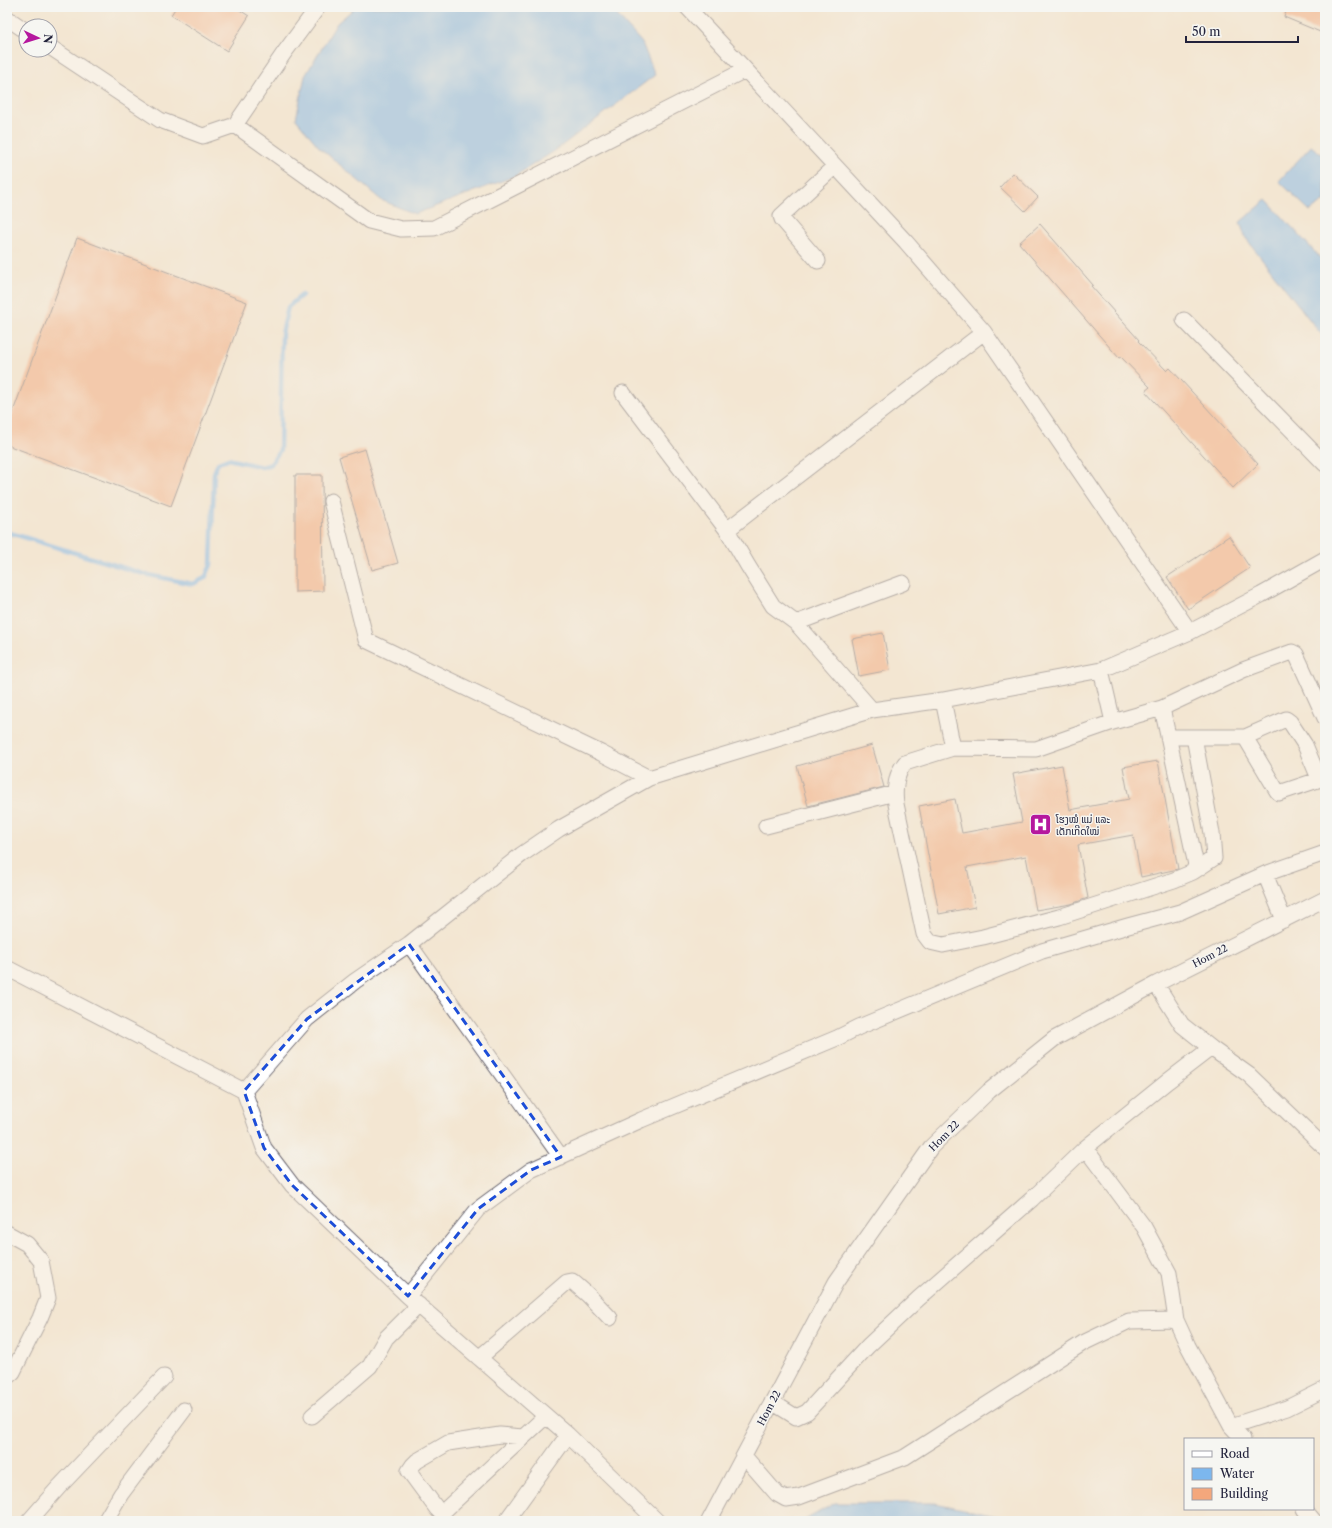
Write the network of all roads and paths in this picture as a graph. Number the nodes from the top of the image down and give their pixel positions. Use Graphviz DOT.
graph roads {
  1 [pos="318,7"];
  2 [pos="687,7"];
  3 [pos="7,18"];
  4 [pos="18,26"];
  5 [pos="58,52"];
  6 [pos="745,70"];
  7 [pos="235,125"];
  8 [pos="835,166"];
  9 [pos="818,261"];
  10 [pos="1184,320"];
  11 [pos="984,332"];
  12 [pos="623,394"];
  13 [pos="1325,464"];
  14 [pos="331,501"];
  15 [pos="727,530"];
  16 [pos="1323,564"];
  17 [pos="903,583"];
  18 [pos="796,623"];
  19 [pos="1190,632"];
  20 [pos="1101,670"];
  21 [pos="943,700"];
  22 [pos="1162,708"];
  23 [pos="872,710"];
  24 [pos="1325,718"];
  25 [pos="1113,722"];
  26 [pos="1168,737"];
  27 [pos="1194,737"];
  28 [pos="1245,737"];
  29 [pos="953,748"];
  30 [pos="648,778"];
  31 [pos="895,793"];
  32 [pos="766,826"];
  33 [pos="1325,853"];
  34 [pos="1193,872"];
  35 [pos="1265,874"];
  36 [pos="1325,899"];
  37 [pos="1284,920"];
  38 [pos="409,944"];
  39 [pos="7,968"];
  40 [pos="1156,984"];
  41 [pos="1211,1048"];
  42 [pos="244,1091"];
  43 [pos="1085,1148"];
  44 [pos="1325,1148"];
  45 [pos="561,1157"];
  46 [pos="7,1233"];
  47 [pos="414,1301"];
  48 [pos="610,1318"];
  49 [pos="1176,1320"];
  50 [pos="479,1358"];
  51 [pos="7,1377"];
  52 [pos="164,1377"];
  53 [pos="1325,1389"];
  54 [pos="772,1402"];
  55 [pos="184,1410"];
  56 [pos="312,1416"];
  57 [pos="546,1416"];
  58 [pos="1232,1426"];
  59 [pos="568,1435"];
  60 [pos="524,1437"];
  61 [pos="1242,1438"];
  62 [pos="744,1456"];
  63 [pos="1305,1510"];
  64 [pos="29,1521"];
  65 [pos="105,1521"];
  66 [pos="506,1521"];
  67 [pos="657,1521"];
  68 [pos="709,1521"];
  69 [pos="1314,1521"];
  1 -- 7 [label="street"];
  2 -- 6 [label="street"];
  3 -- 4 [label="street"];
  5 -- 7 [label="street"];
  6 -- 7 [label="street"];
  6 -- 8 [label="street"];
  8 -- 9 [label="street"];
  8 -- 11 [label="street"];
  10 -- 13 [label="street"];
  11 -- 15 [label="street"];
  11 -- 19 [label="street"];
  12 -- 15 [label="street"];
  14 -- 30 [label="street"];
  15 -- 18 [label="street"];
  16 -- 19 [label="street"];
  17 -- 18 [label="street"];
  18 -- 23 [label="street"];
  19 -- 20 [label="street"];
  20 -- 21 [label="street"];
  20 -- 25 [label="street"];
  21 -- 23 [label="street"];
  21 -- 29 [label="street"];
  22 -- 24 [label="street"];
  22 -- 25 [label="street"];
  22 -- 26 [label="street"];
  23 -- 30 [label="street"];
  25 -- 29 [label="street"];
  26 -- 27 [label="street"];
  26 -- 34 [label="street"];
  27 -- 28 [label="street"];
  27 -- 34 [label="street"];
  28 -- 28 [label="street"];
  29 -- 31 [label="street"];
  30 -- 38 [label="street"];
  31 -- 32 [label="street"];
  31 -- 34 [label="street"];
  33 -- 35 [label="street"];
  35 -- 37 [label="street"];
  35 -- 45 [label="street"];
  36 -- 37 [label="street, Hom 22"];
  37 -- 40 [label="street, Hom 22"];
  38 -- 42 [label="street"];
  38 -- 45 [label="street"];
  39 -- 42 [label="street"];
  40 -- 41 [label="street"];
  40 -- 54 [label="street, Hom 22"];
  41 -- 43 [label="street"];
  41 -- 44 [label="street"];
  42 -- 47 [label="street"];
  43 -- 49 [label="street"];
  43 -- 54 [label="street"];
  45 -- 47 [label="street"];
  46 -- 51 [label="street"];
  47 -- 50 [label="street"];
  47 -- 56 [label="street"];
  48 -- 50 [label="street"];
  49 -- 58 [label="street"];
  49 -- 62 [label="street"];
  50 -- 57 [label="street"];
  52 -- 64 [label="street"];
  53 -- 58 [label="street"];
  54 -- 62 [label="street, Hom 22"];
  55 -- 65 [label="street"];
  57 -- 59 [label="street"];
  57 -- 60 [label="street"];
  58 -- 61 [label="street"];
  59 -- 66 [label="street"];
  59 -- 67 [label="street"];
  60 -- 60 [label="street"];
  62 -- 68 [label="street, Hom 22"];
  63 -- 69 [label="street"];
}
